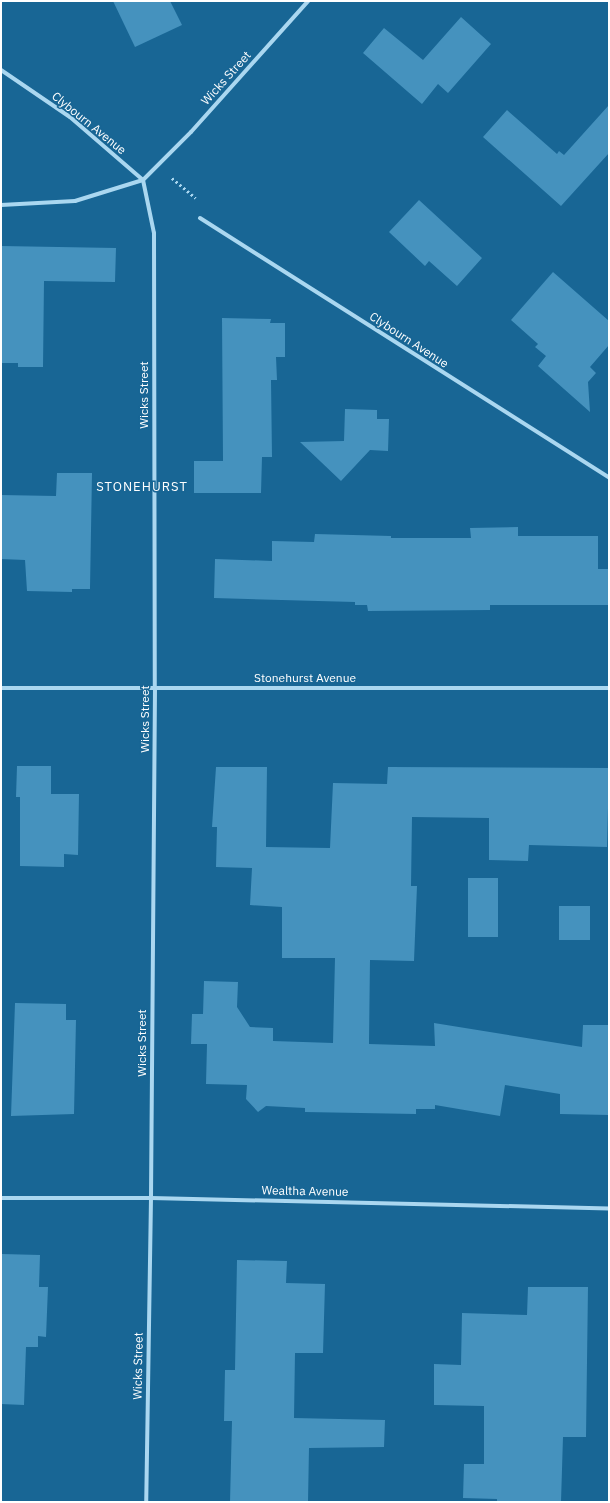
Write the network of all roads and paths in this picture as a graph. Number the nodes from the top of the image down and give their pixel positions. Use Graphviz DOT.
graph roads {
  1 [pos="308,1"];
  2 [pos="1,70"];
  3 [pos="157,166"];
  4 [pos="143,180"];
  5 [pos="1,205"];
  6 [pos="200,218"];
  7 [pos="609,478"];
  8 [pos="1,688"];
  9 [pos="155,688"];
  10 [pos="609,688"];
  11 [pos="1,1198"];
  12 [pos="151,1198"];
  13 [pos="609,1208"];
  14 [pos="146,1502"];
  1 -- 3 [label="street, Wicks Street"];
  2 -- 4 [label="street, Clybourn Avenue"];
  3 -- 4 [label="street, Wicks Street"];
  3 -- 6 [label="path"];
  4 -- 5 [label="street"];
  4 -- 9 [label="street, Wicks Street"];
  6 -- 7 [label="street, Clybourn Avenue"];
  8 -- 9 [label="street, Stonehurst Avenue"];
  9 -- 10 [label="street, Stonehurst Avenue"];
  9 -- 12 [label="street, Wicks Street"];
  11 -- 12 [label="street, Wealtha Avenue"];
  12 -- 13 [label="street, Wealtha Avenue"];
  12 -- 14 [label="street, Wicks Street"];
}
